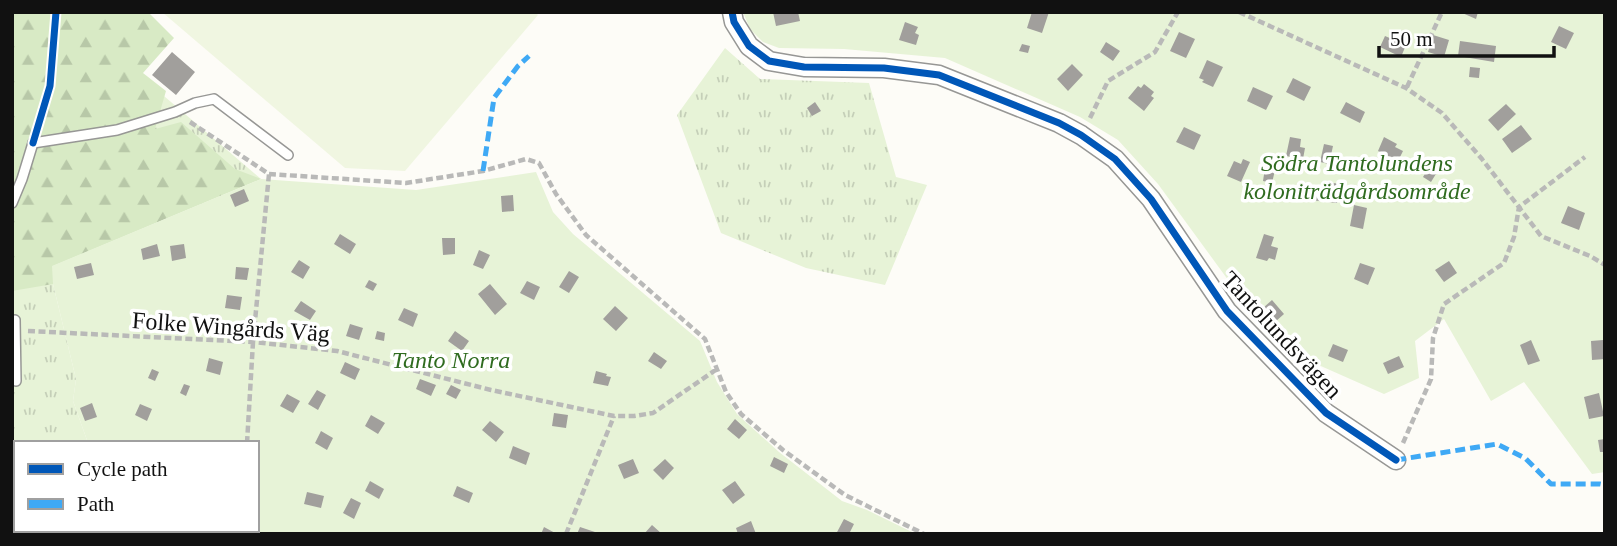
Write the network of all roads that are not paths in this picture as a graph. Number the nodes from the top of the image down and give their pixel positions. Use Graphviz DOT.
graph roads {
  1 [pos="732,12"];
  2 [pos="288,155"];
  3 [pos="12,203"];
  4 [pos="14,325"];
  5 [pos="16,381"];
  6 [pos="1396,460"];
  1 -- 6 [label="street, Tantolundsvägen"];
  2 -- 3 [label="lane"];
  4 -- 5 [label="lane"];
}
